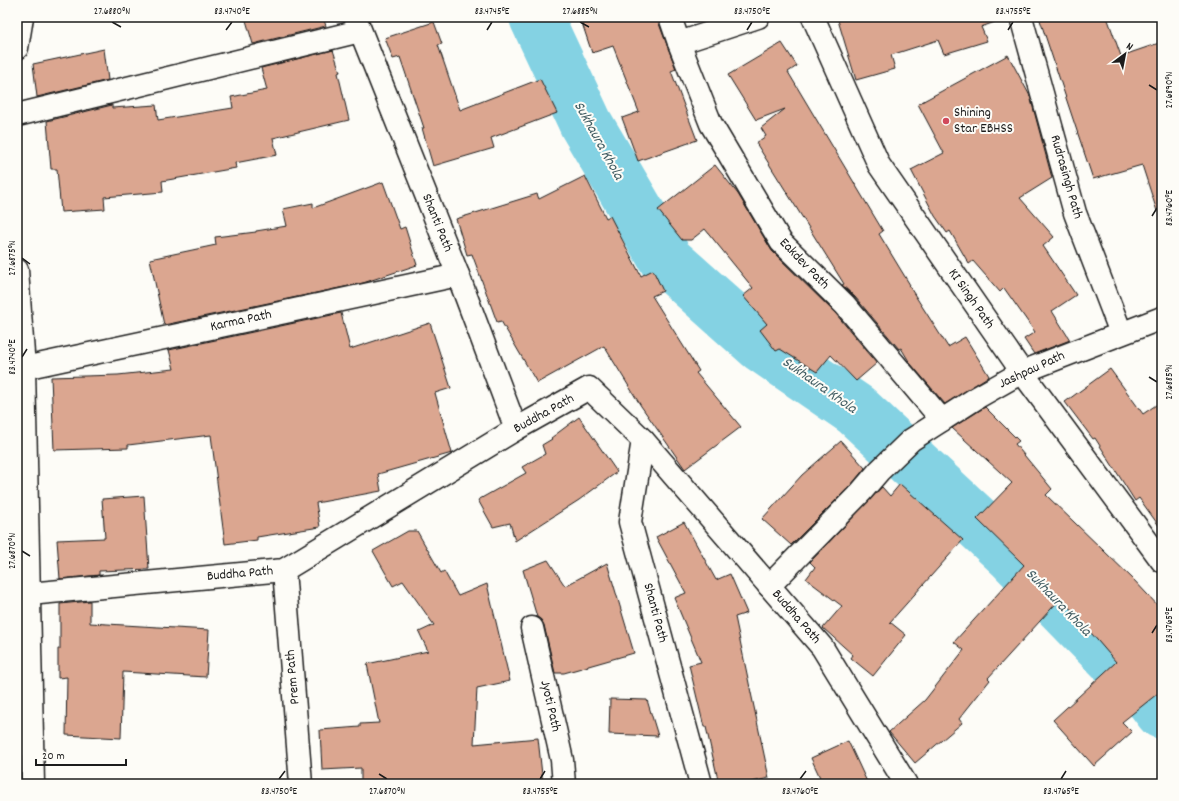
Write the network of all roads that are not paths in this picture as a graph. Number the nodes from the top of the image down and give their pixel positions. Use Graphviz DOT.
graph roads {
  1 [pos="670,17"];
  2 [pos="758,17"];
  3 [pos="813,17"];
  4 [pos="1021,17"];
  5 [pos="20,23"];
  6 [pos="358,24"];
  7 [pos="679,43"];
  8 [pos="17,48"];
  9 [pos="17,115"];
  10 [pos="17,270"];
  11 [pos="458,274"];
  12 [pos="1162,318"];
  13 [pos="1121,334"];
  14 [pos="24,368"];
  15 [pos="1022,372"];
  16 [pos="942,420"];
  17 [pos="516,430"];
  18 [pos="643,440"];
  19 [pos="1162,561"];
  20 [pos="284,570"];
  21 [pos="769,586"];
  22 [pos="29,594"];
  23 [pos="532,628"];
  24 [pos="33,784"];
  25 [pos="301,784"];
  26 [pos="564,784"];
  27 [pos="701,784"];
  28 [pos="906,784"];
  1 -- 7 [label="street, Eakdev Path"];
  2 -- 7 [label="street"];
  3 -- 15 [label="street, KI Singh Path"];
  4 -- 13 [label="street, Rudrasingh Path"];
  5 -- 8 [label="street"];
  6 -- 9 [label="street"];
  6 -- 11 [label="street, Shanti Path"];
  7 -- 16 [label="street, Eakdev Path"];
  10 -- 14 [label="street"];
  11 -- 14 [label="street, Karma Path"];
  11 -- 17 [label="street, Shanti Path"];
  12 -- 13 [label="street, Jashpau Path"];
  13 -- 15 [label="street, Jashpau Path"];
  14 -- 22 [label="street"];
  15 -- 16 [label="street, Jashpau Path"];
  15 -- 19 [label="street, KI Singh Path"];
  16 -- 21 [label="street, Jashpau Path"];
  17 -- 18 [label="street, Buddha Path"];
  17 -- 20 [label="street, Buddha Path"];
  18 -- 21 [label="street, Buddha Path"];
  18 -- 27 [label="street, Shanti Path"];
  20 -- 22 [label="street, Buddha Path"];
  20 -- 25 [label="street, Prem Path"];
  21 -- 28 [label="street, Buddha Path"];
  22 -- 24 [label="street"];
  23 -- 26 [label="street, Jyoti Path"];
}
